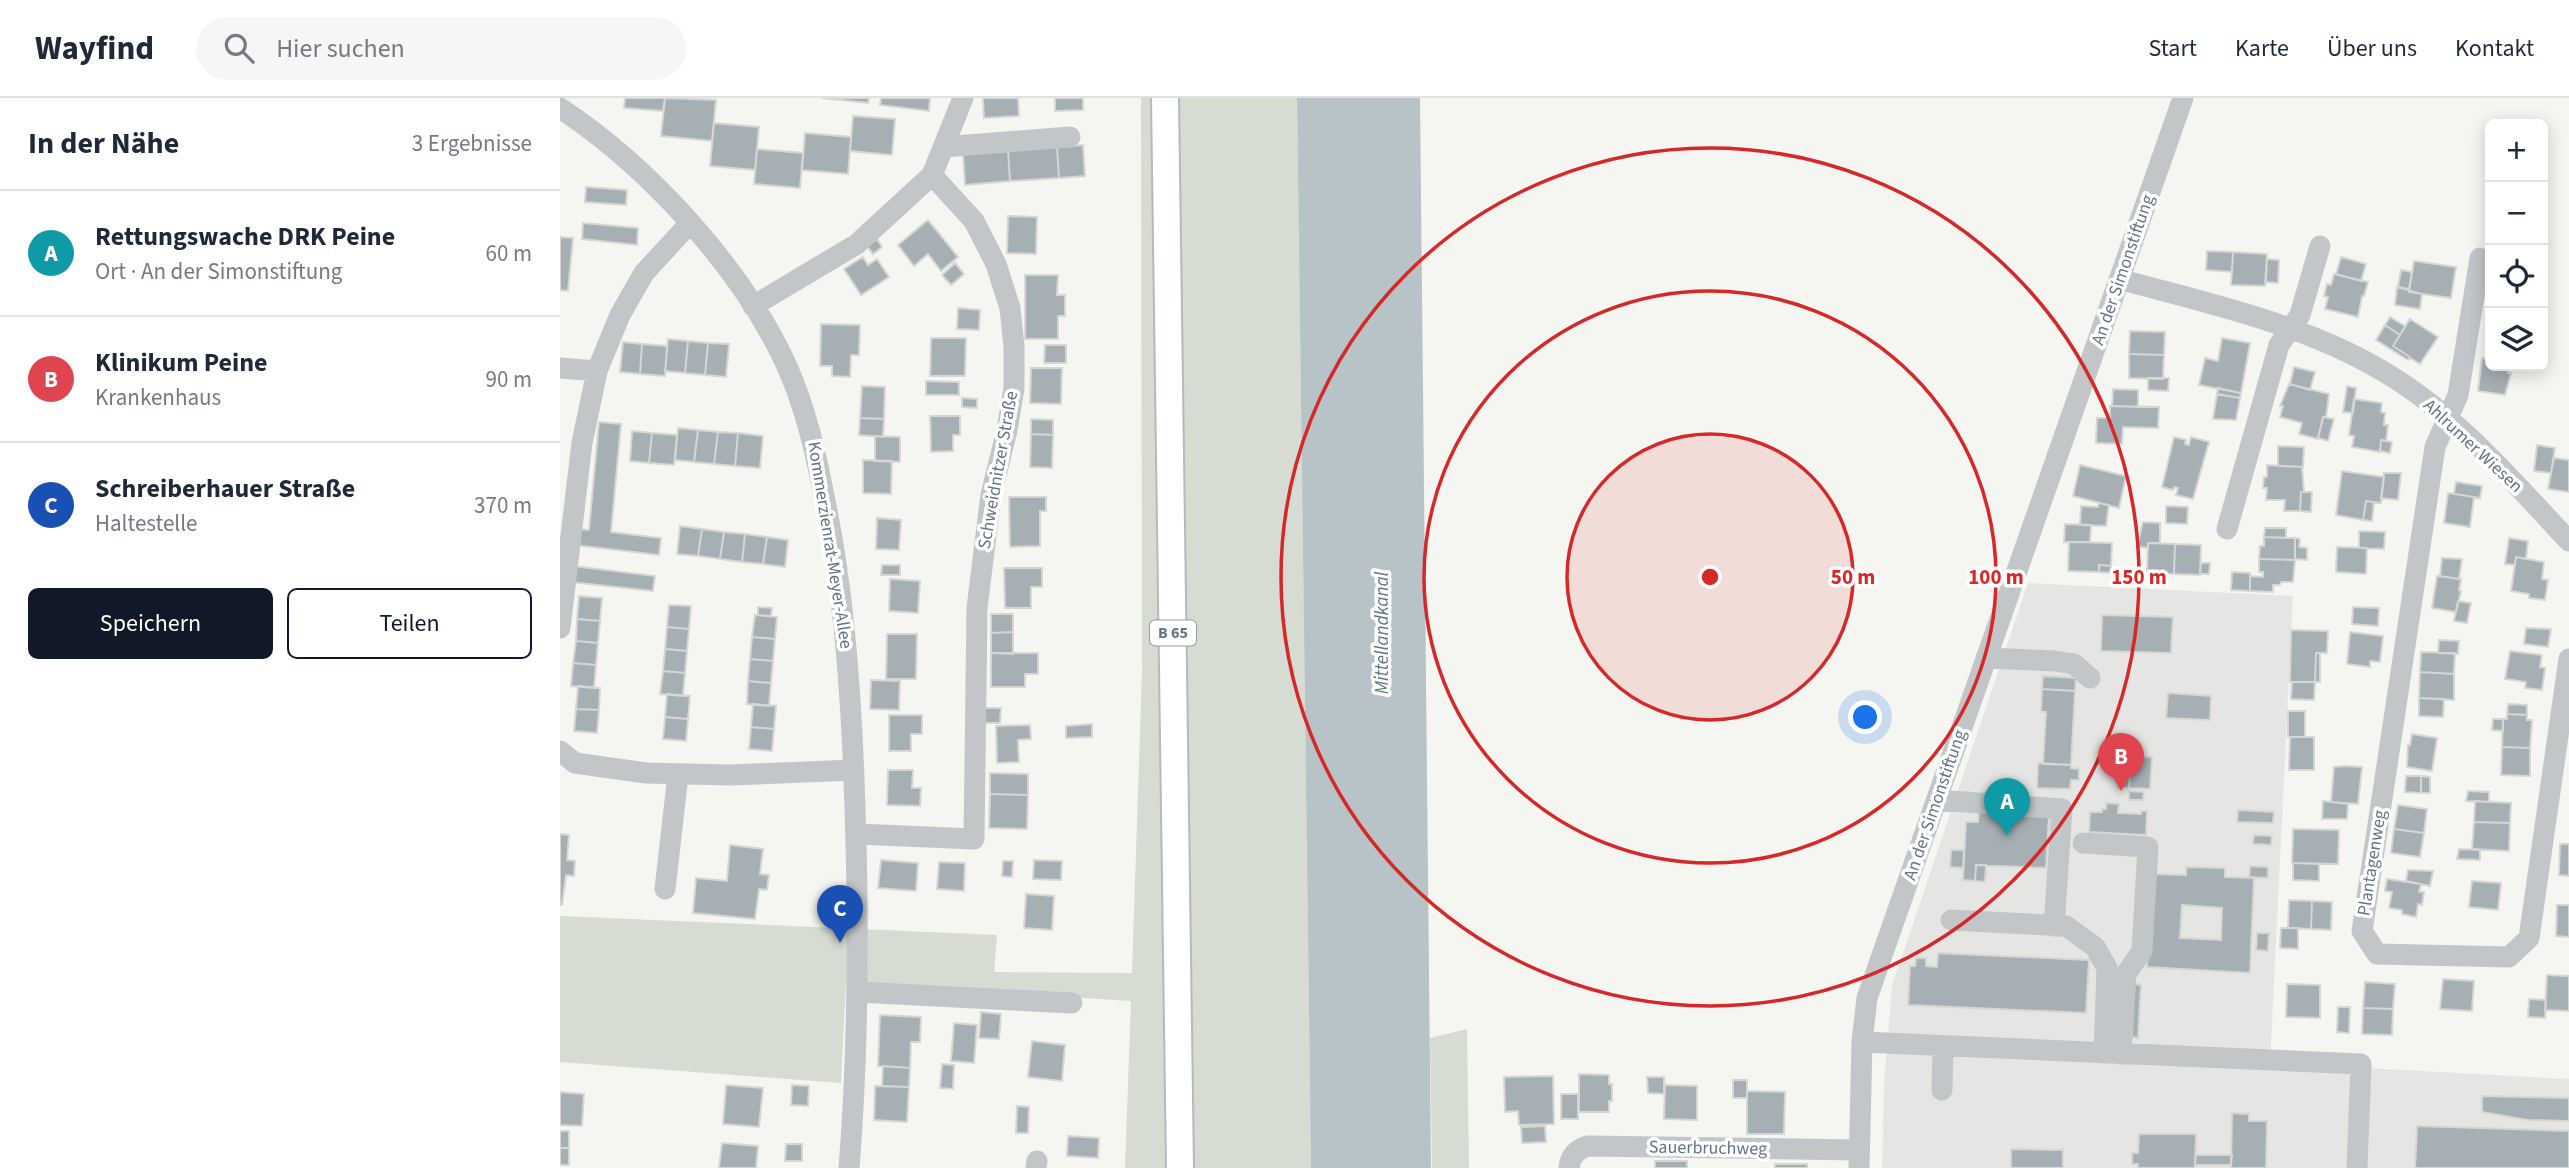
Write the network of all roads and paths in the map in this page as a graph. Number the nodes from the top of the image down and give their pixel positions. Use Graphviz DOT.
graph roads {
  1 [pos="963,98"];
  2 [pos="1165,98"];
  3 [pos="2183,98"];
  4 [pos="560,108"];
  5 [pos="1070,137"];
  6 [pos="943,147"];
  7 [pos="932,175"];
  8 [pos="690,223"];
  9 [pos="2320,246"];
  10 [pos="2480,258"];
  11 [pos="2119,279"];
  12 [pos="753,306"];
  13 [pos="2291,327"];
  14 [pos="560,368"];
  15 [pos="597,371"];
  16 [pos="2447,417"];
  17 [pos="567,507"];
  18 [pos="2227,528"];
  19 [pos="2569,541"];
  20 [pos="560,628"];
  21 [pos="1986,658"];
  22 [pos="2569,659"];
  23 [pos="2090,678"];
  24 [pos="560,751"];
  25 [pos="854,770"];
  26 [pos="678,775"];
  27 [pos="1937,800"];
  28 [pos="857,834"];
  29 [pos="2083,843"];
  30 [pos="665,889"];
  31 [pos="1951,920"];
  32 [pos="2054,926"];
  33 [pos="858,992"];
  34 [pos="1072,1003"];
  35 [pos="1862,1042"];
  36 [pos="1943,1046"];
  37 [pos="2113,1053"];
  38 [pos="1942,1090"];
  39 [pos="1859,1159"];
  40 [pos="849,1168"];
  41 [pos="1180,1168"];
  42 [pos="1569,1168"];
  43 [pos="2357,1168"];
  1 -- 6 [label="street"];
  2 -- 41 [label="main road, B 65"];
  3 -- 11 [label="street, An der Simonstiftung"];
  4 -- 8 [label="street, Kommerzienrat-Meyer-Allee"];
  5 -- 6 [label="street"];
  6 -- 7 [label="street"];
  7 -- 12 [label="street"];
  7 -- 28 [label="street, Schweidnitzer Straße"];
  8 -- 12 [label="street, Kommerzienrat-Meyer-Allee"];
  8 -- 15 [label="street"];
  9 -- 13 [label="street"];
  10 -- 16 [label="street"];
  11 -- 13 [label="street, Ahlrumer Wiesen"];
  11 -- 21 [label="street, An der Simonstiftung"];
  12 -- 25 [label="street, Kommerzienrat-Meyer-Allee"];
  13 -- 16 [label="street, Ahlrumer Wiesen"];
  13 -- 18 [label="street"];
  14 -- 15 [label="street"];
  15 -- 17 [label="street"];
  16 -- 19 [label="street, Ahlrumer Wiesen"];
  16 -- 22 [label="street, Plantagenweg"];
  17 -- 20 [label="street"];
  21 -- 23 [label="street"];
  21 -- 27 [label="street, An der Simonstiftung"];
  24 -- 26 [label="street"];
  25 -- 26 [label="street"];
  25 -- 28 [label="street, Kommerzienrat-Meyer-Allee"];
  26 -- 30 [label="street"];
  27 -- 32 [label="street"];
  27 -- 35 [label="street, An der Simonstiftung"];
  28 -- 33 [label="street, Kommerzienrat-Meyer-Allee"];
  29 -- 37 [label="street"];
  31 -- 32 [label="street"];
  32 -- 37 [label="street"];
  33 -- 34 [label="street"];
  33 -- 40 [label="street, Kommerzienrat-Meyer-Allee"];
  35 -- 36 [label="street"];
  35 -- 39 [label="street, An der Simonstiftung"];
  36 -- 37 [label="street"];
  36 -- 38 [label="street"];
  37 -- 43 [label="street"];
  39 -- 42 [label="street, Sauerbruchweg"];
}
